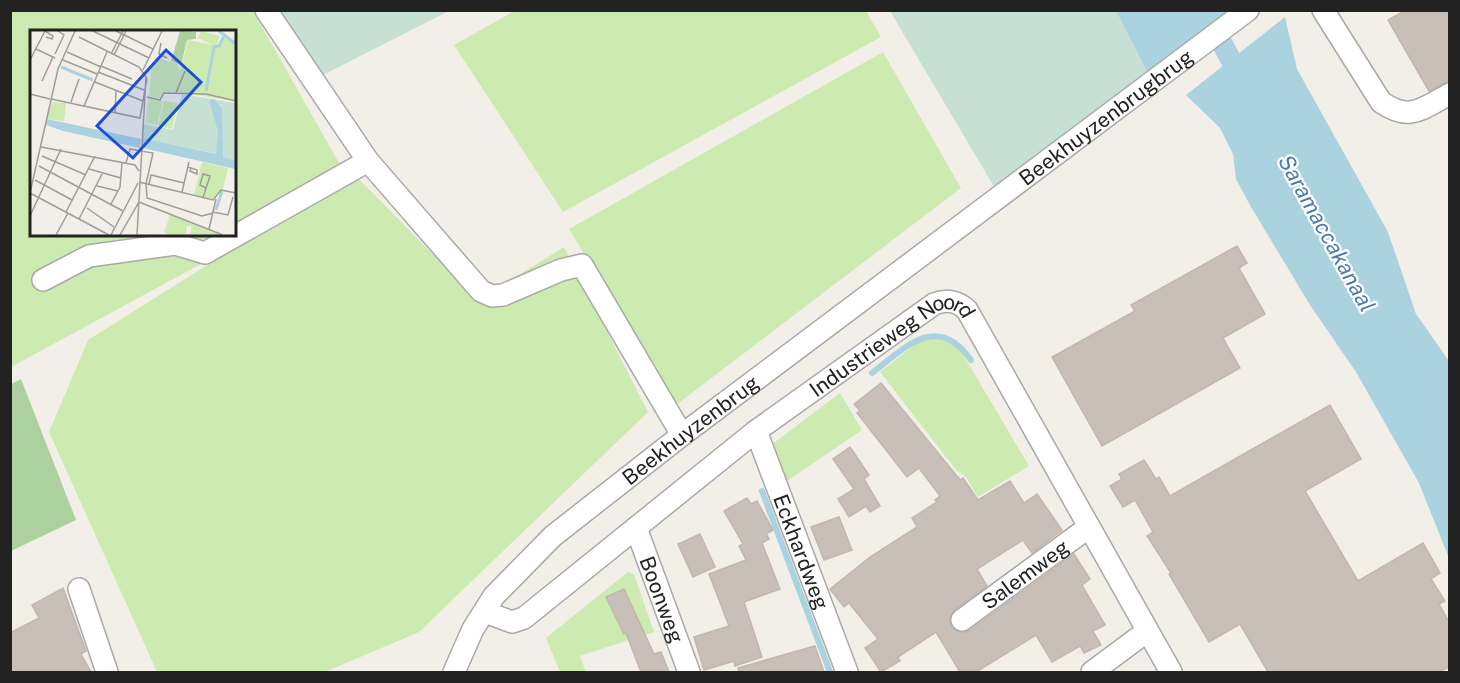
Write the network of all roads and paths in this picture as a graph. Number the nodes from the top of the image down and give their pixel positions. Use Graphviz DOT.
graph roads {
  1 [pos="266,10"];
  2 [pos="1248,10"];
  3 [pos="1323,10"];
  4 [pos="1449,94"];
  5 [pos="368,161"];
  6 [pos="963,223"];
  7 [pos="235,236"];
  8 [pos="236,236"];
  9 [pos="44,280"];
  10 [pos="756,431"];
  11 [pos="682,435"];
  12 [pos="1089,527"];
  13 [pos="636,528"];
  14 [pos="79,590"];
  15 [pos="485,612"];
  16 [pos="962,620"];
  17 [pos="1146,632"];
  18 [pos="107,672"];
  19 [pos="454,672"];
  20 [pos="689,672"];
  21 [pos="847,672"];
  22 [pos="1092,672"];
  23 [pos="1171,672"];
  1 -- 5 [label="street"];
  2 -- 6 [label="street, Beekhuyzenbrugbrug"];
  3 -- 4 [label="street"];
  5 -- 8 [label="street"];
  5 -- 11 [label="street"];
  6 -- 11 [label="street, Beekhuyzenbrug"];
  7 -- 9 [label="street"];
  10 -- 12 [label="street, Industrieweg Noord"];
  10 -- 13 [label="street, Industrieweg Noord"];
  10 -- 21 [label="street, Eckhardweg"];
  11 -- 15 [label="street, Beekhuyzenbrug"];
  12 -- 16 [label="street, Salemweg"];
  12 -- 17 [label="street, Industrieweg Noord"];
  13 -- 15 [label="street, Industrieweg Noord"];
  13 -- 20 [label="street, Boonweg"];
  14 -- 18 [label="street"];
  15 -- 19 [label="street, Beekhuyzenbrug"];
  17 -- 22 [label="street"];
  17 -- 23 [label="street, Industrieweg Noord"];
}
